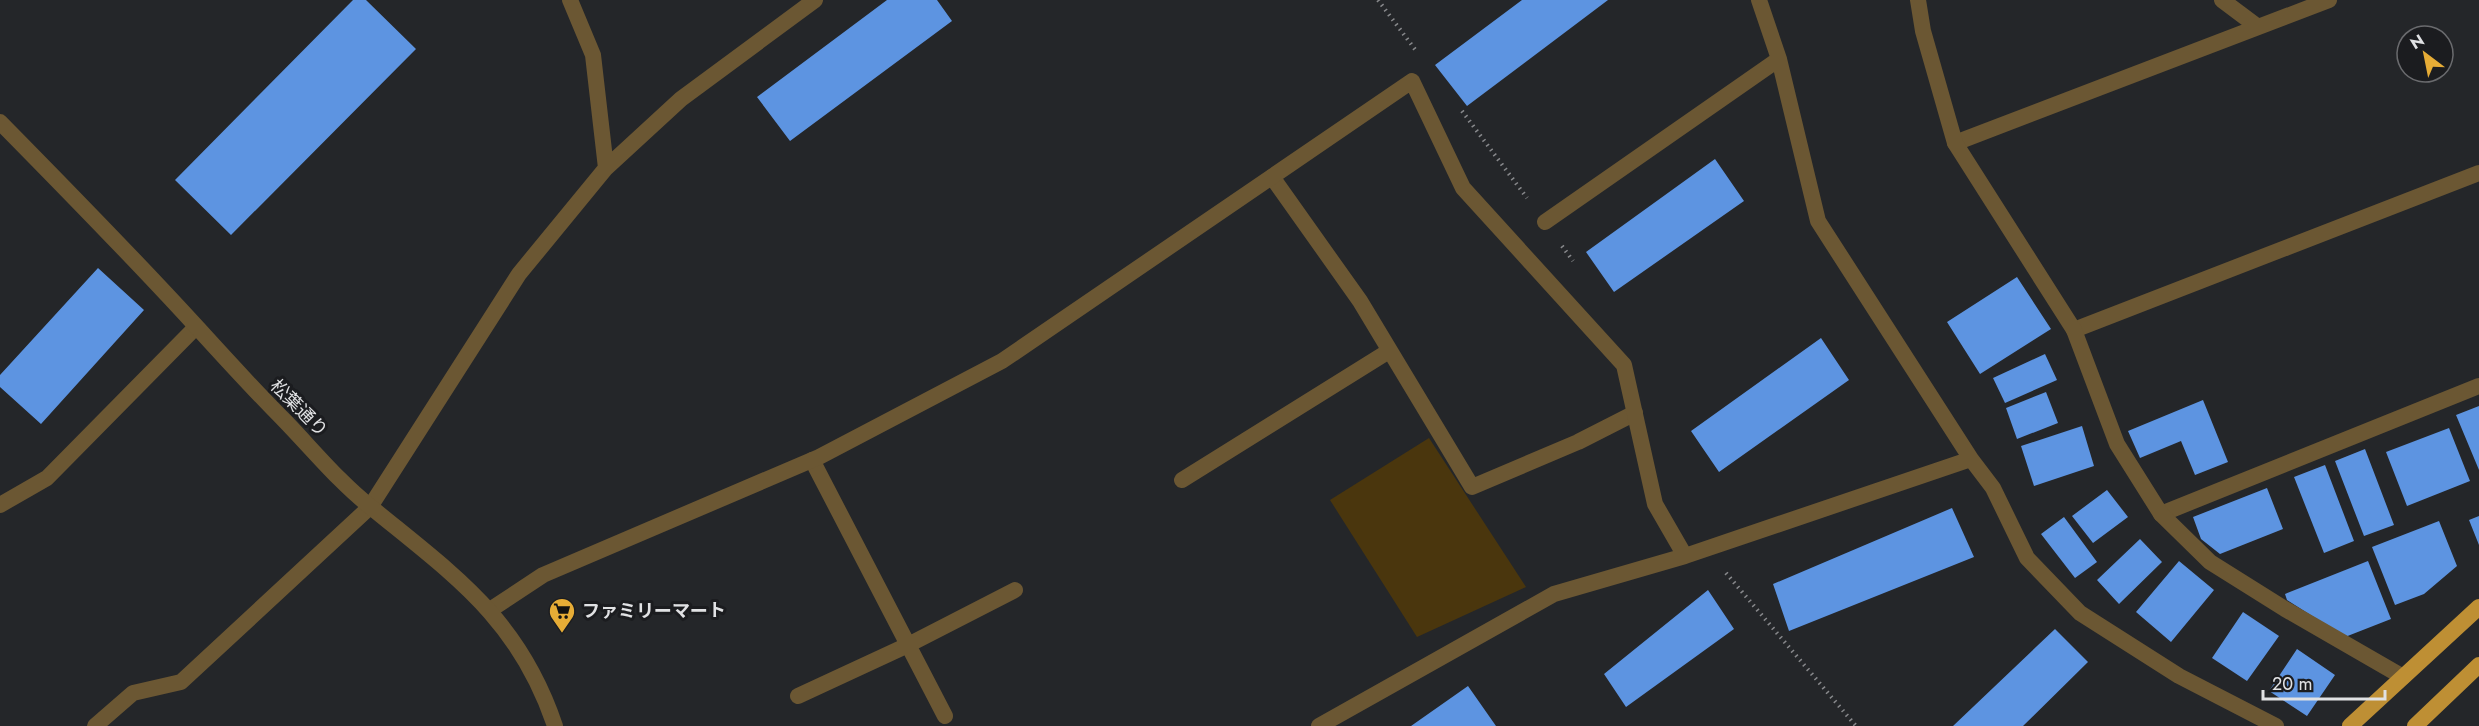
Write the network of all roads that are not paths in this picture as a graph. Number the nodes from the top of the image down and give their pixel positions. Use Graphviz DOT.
graph roads {
  1 [pos="570,0"];
  2 [pos="815,0"];
  3 [pos="1759,0"];
  4 [pos="1918,0"];
  5 [pos="2222,0"];
  6 [pos="2330,0"];
  7 [pos="2258,27"];
  8 [pos="1779,59"];
  9 [pos="0,122"];
  10 [pos="1955,143"];
  11 [pos="606,168"];
  12 [pos="2479,173"];
  13 [pos="1272,177"];
  14 [pos="1545,222"];
  15 [pos="196,327"];
  16 [pos="2074,330"];
  17 [pos="1389,351"];
  18 [pos="2479,386"];
  19 [pos="1635,412"];
  20 [pos="1971,459"];
  21 [pos="812,460"];
  22 [pos="1182,480"];
  23 [pos="0,505"];
  24 [pos="370,507"];
  25 [pos="2161,514"];
  26 [pos="1685,556"];
  27 [pos="1015,590"];
  28 [pos="2479,607"];
  29 [pos="490,610"];
  30 [pos="908,645"];
  31 [pos="2479,665"];
  32 [pos="2403,677"];
  33 [pos="798,696"];
  34 [pos="945,716"];
  35 [pos="95,726"];
  36 [pos="555,726"];
  37 [pos="1319,726"];
  38 [pos="2276,726"];
  39 [pos="2350,726"];
  40 [pos="2415,726"];
  1 -- 11 [label="street"];
  2 -- 11 [label="street"];
  3 -- 8 [label="street"];
  4 -- 10 [label="street"];
  5 -- 7 [label="street"];
  6 -- 7 [label="street"];
  7 -- 10 [label="street"];
  8 -- 14 [label="street"];
  8 -- 20 [label="street"];
  9 -- 15 [label="street, 松葉通り"];
  10 -- 16 [label="street"];
  11 -- 24 [label="street"];
  12 -- 16 [label="street"];
  13 -- 17 [label="street"];
  13 -- 19 [label="street"];
  13 -- 21 [label="street"];
  15 -- 23 [label="street"];
  15 -- 24 [label="street, 松葉通り"];
  16 -- 25 [label="street"];
  17 -- 19 [label="street"];
  17 -- 22 [label="street"];
  18 -- 25 [label="street"];
  19 -- 26 [label="street"];
  20 -- 26 [label="street"];
  20 -- 38 [label="street"];
  21 -- 29 [label="street"];
  21 -- 30 [label="street"];
  24 -- 29 [label="street, 松葉通り"];
  24 -- 35 [label="street"];
  25 -- 32 [label="street"];
  26 -- 37 [label="street"];
  27 -- 30 [label="street"];
  28 -- 32 [label="highway"];
  29 -- 36 [label="street, 松葉通り"];
  30 -- 33 [label="street"];
  30 -- 34 [label="street"];
  31 -- 40 [label="highway"];
  32 -- 39 [label="highway"];
}
